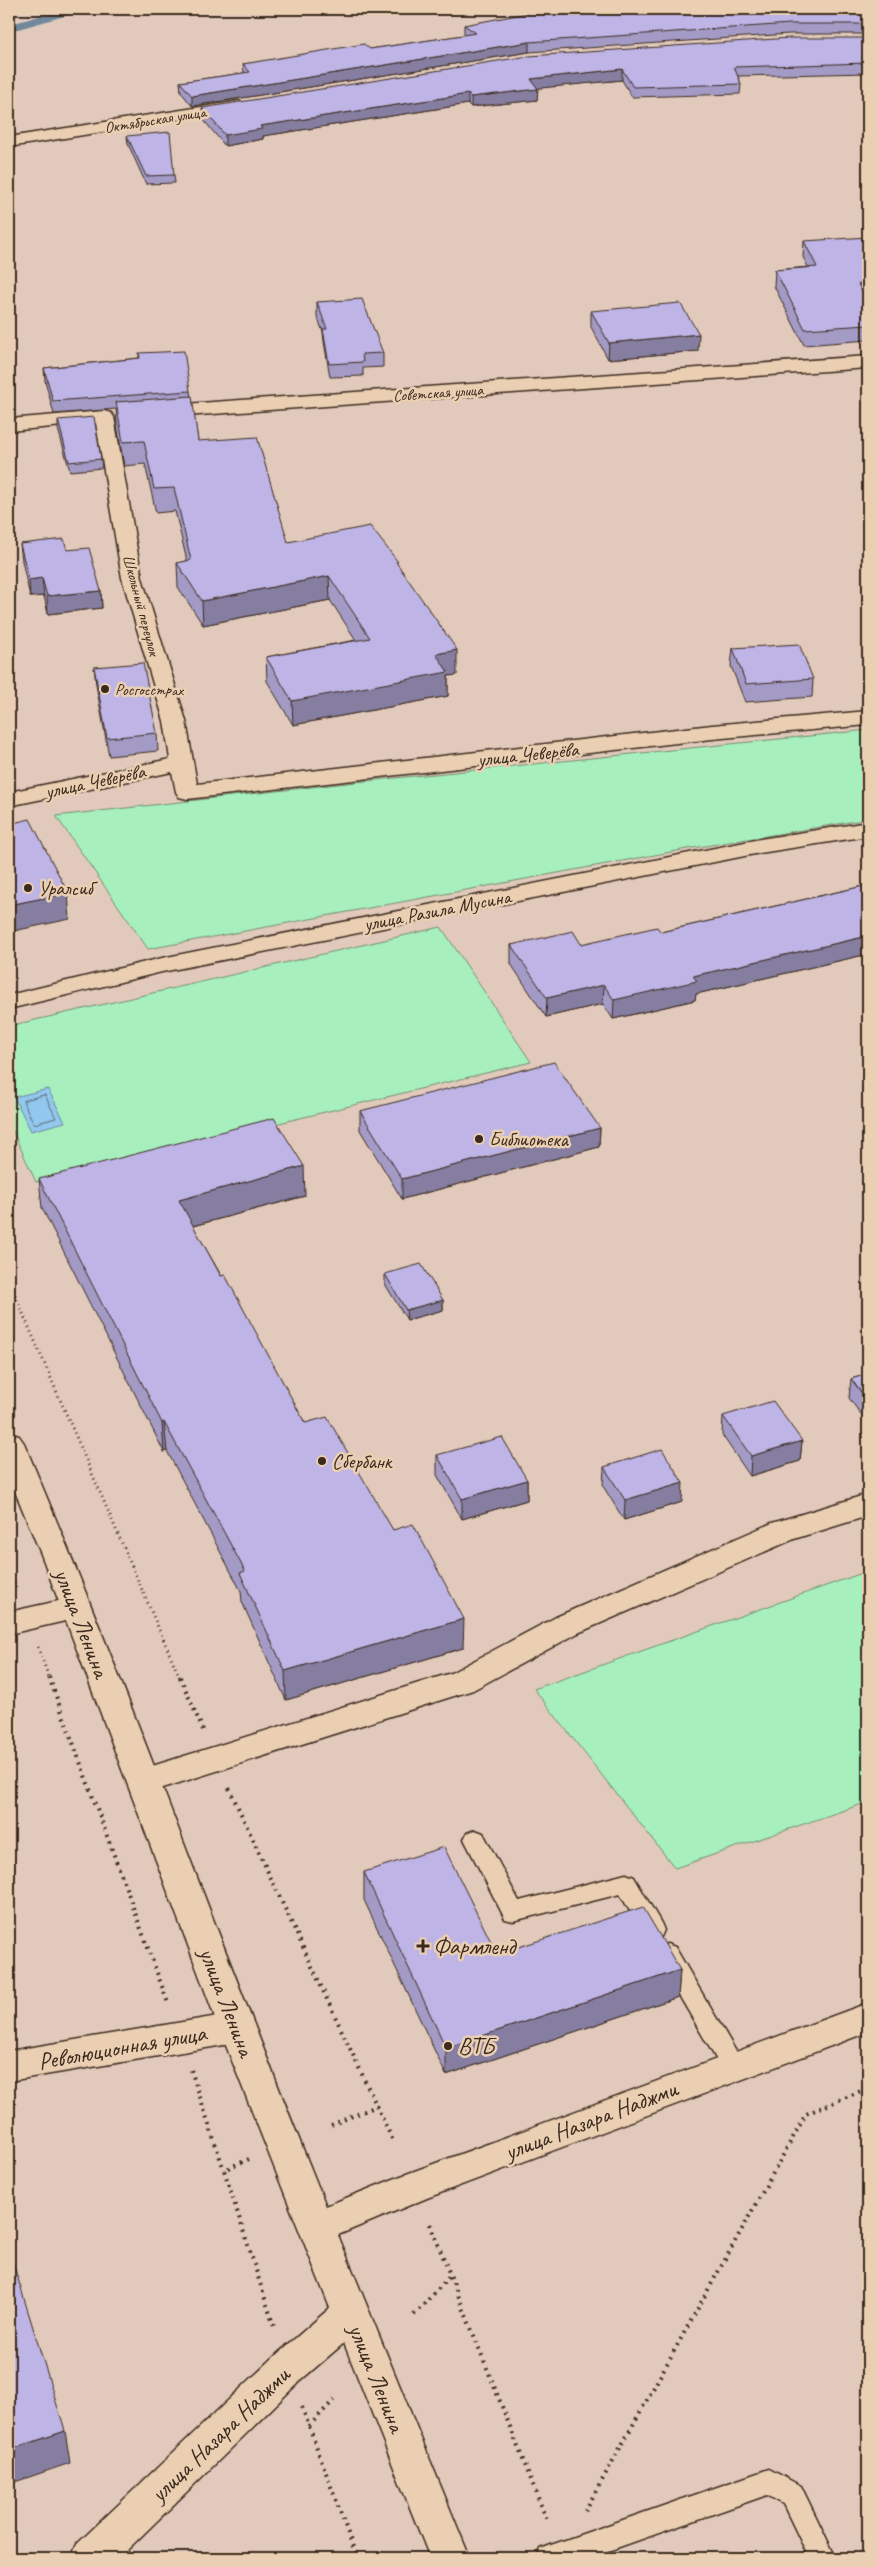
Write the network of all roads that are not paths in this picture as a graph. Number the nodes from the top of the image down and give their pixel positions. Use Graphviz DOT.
graph roads {
  1 [pos="253,104"];
  2 [pos="9,133"];
  3 [pos="17,140"];
  4 [pos="868,362"];
  5 [pos="120,416"];
  6 [pos="9,424"];
  7 [pos="868,718"];
  8 [pos="182,763"];
  9 [pos="187,792"];
  10 [pos="9,799"];
  11 [pos="868,829"];
  12 [pos="9,1002"];
  13 [pos="9,1443"];
  14 [pos="868,1505"];
  15 [pos="76,1608"];
  16 [pos="18,1621"];
  17 [pos="144,1781"];
  18 [pos="475,1839"];
  19 [pos="868,2017"];
  20 [pos="236,2028"];
  21 [pos="9,2066"];
  22 [pos="733,2067"];
  23 [pos="316,2227"];
  24 [pos="351,2313"];
  25 [pos="556,2557"];
  26 [pos="91,2558"];
  27 [pos="450,2558"];
  28 [pos="823,2558"];
  1 -- 3 [label="street, Октябрьская улица"];
  2 -- 3 [label="street"];
  4 -- 5 [label="street, Советская улица"];
  5 -- 6 [label="street, Советская улица"];
  5 -- 8 [label="street, Школьный переулок"];
  7 -- 9 [label="street, улица Чеверёва"];
  8 -- 9 [label="street, Школьный переулок"];
  8 -- 10 [label="street, улица Чеверёва"];
  11 -- 12 [label="street, улица Разила Мусина"];
  13 -- 15 [label="street, улица Ленина"];
  14 -- 17 [label="street"];
  15 -- 16 [label="street"];
  15 -- 17 [label="street, улица Ленина"];
  17 -- 20 [label="street, улица Ленина"];
  18 -- 22 [label="lane"];
  19 -- 22 [label="street, улица Назара Наджми"];
  20 -- 21 [label="street, Революционная улица"];
  20 -- 23 [label="street, улица Ленина"];
  22 -- 23 [label="street, улица Назара Наджми"];
  23 -- 24 [label="street, улица Ленина"];
  24 -- 26 [label="street, улица Назара Наджми"];
  24 -- 27 [label="street, улица Ленина"];
  25 -- 28 [label="lane"];
}
